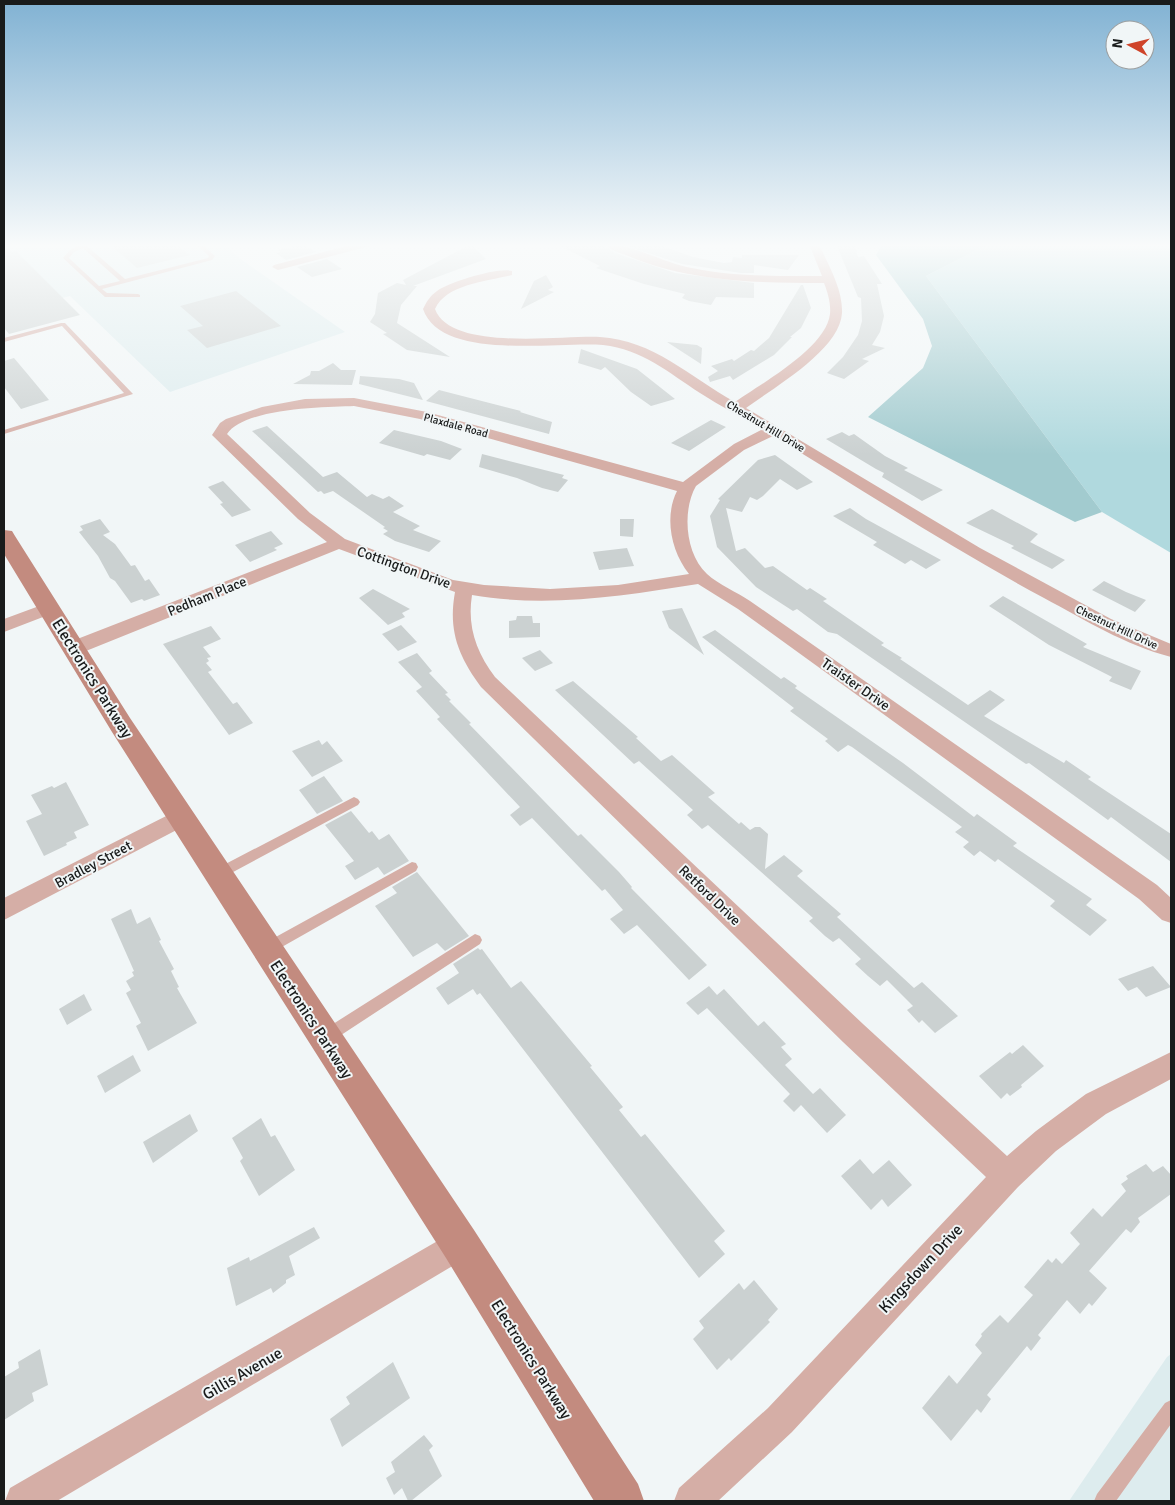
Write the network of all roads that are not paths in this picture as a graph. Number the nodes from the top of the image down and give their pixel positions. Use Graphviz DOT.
graph roads {
  1 [pos="431,314"];
  2 [pos="836,314"];
  3 [pos="4,340"];
  4 [pos="736,408"];
  5 [pos="224,426"];
  6 [pos="773,430"];
  7 [pos="4,432"];
  8 [pos="686,488"];
  9 [pos="4,536"];
  10 [pos="339,543"];
  11 [pos="701,578"];
  12 [pos="464,588"];
  13 [pos="50,608"];
  14 [pos="4,626"];
  15 [pos="74,648"];
  16 [pos="1171,652"];
  17 [pos="354,802"];
  18 [pos="182,817"];
  19 [pos="412,866"];
  20 [pos="218,874"];
  21 [pos="4,910"];
  22 [pos="1171,913"];
  23 [pos="475,940"];
  24 [pos="266,949"];
  25 [pos="324,1038"];
  26 [pos="1171,1065"];
  27 [pos="1007,1176"];
  28 [pos="460,1244"];
  29 [pos="1171,1409"];
  30 [pos="23,1501"];
  31 [pos="621,1501"];
  32 [pos="692,1501"];
  33 [pos="1104,1501"];
  1 -- 4 [label="street, Chestnut Hill Drive"];
  2 -- 4 [label="street"];
  3 -- 7 [label="lane"];
  4 -- 6 [label="street, Chestnut Hill Drive"];
  5 -- 8 [label="street, Plaxdale Road"];
  5 -- 10 [label="street, Cottington Drive"];
  6 -- 8 [label="street"];
  6 -- 16 [label="street, Chestnut Hill Drive"];
  8 -- 11 [label="street, Traister Drive"];
  9 -- 13 [label="main road, Electronics Parkway"];
  10 -- 12 [label="street, Cottington Drive"];
  10 -- 15 [label="street, Pedham Place"];
  11 -- 12 [label="street, Cottington Drive"];
  11 -- 22 [label="street, Traister Drive"];
  12 -- 27 [label="street, Retford Drive"];
  13 -- 14 [label="street"];
  13 -- 15 [label="main road, Electronics Parkway"];
  15 -- 18 [label="main road, Electronics Parkway"];
  17 -- 20 [label="lane"];
  18 -- 20 [label="main road, Electronics Parkway"];
  18 -- 21 [label="street, Bradley Street"];
  19 -- 24 [label="lane"];
  20 -- 24 [label="main road, Electronics Parkway"];
  23 -- 25 [label="lane"];
  24 -- 25 [label="main road, Electronics Parkway"];
  25 -- 28 [label="main road, Electronics Parkway"];
  26 -- 27 [label="street, Kingsdown Drive"];
  27 -- 32 [label="street, Kingsdown Drive"];
  28 -- 30 [label="street, Gillis Avenue"];
  28 -- 31 [label="main road, Electronics Parkway"];
  29 -- 33 [label="lane"];
}
